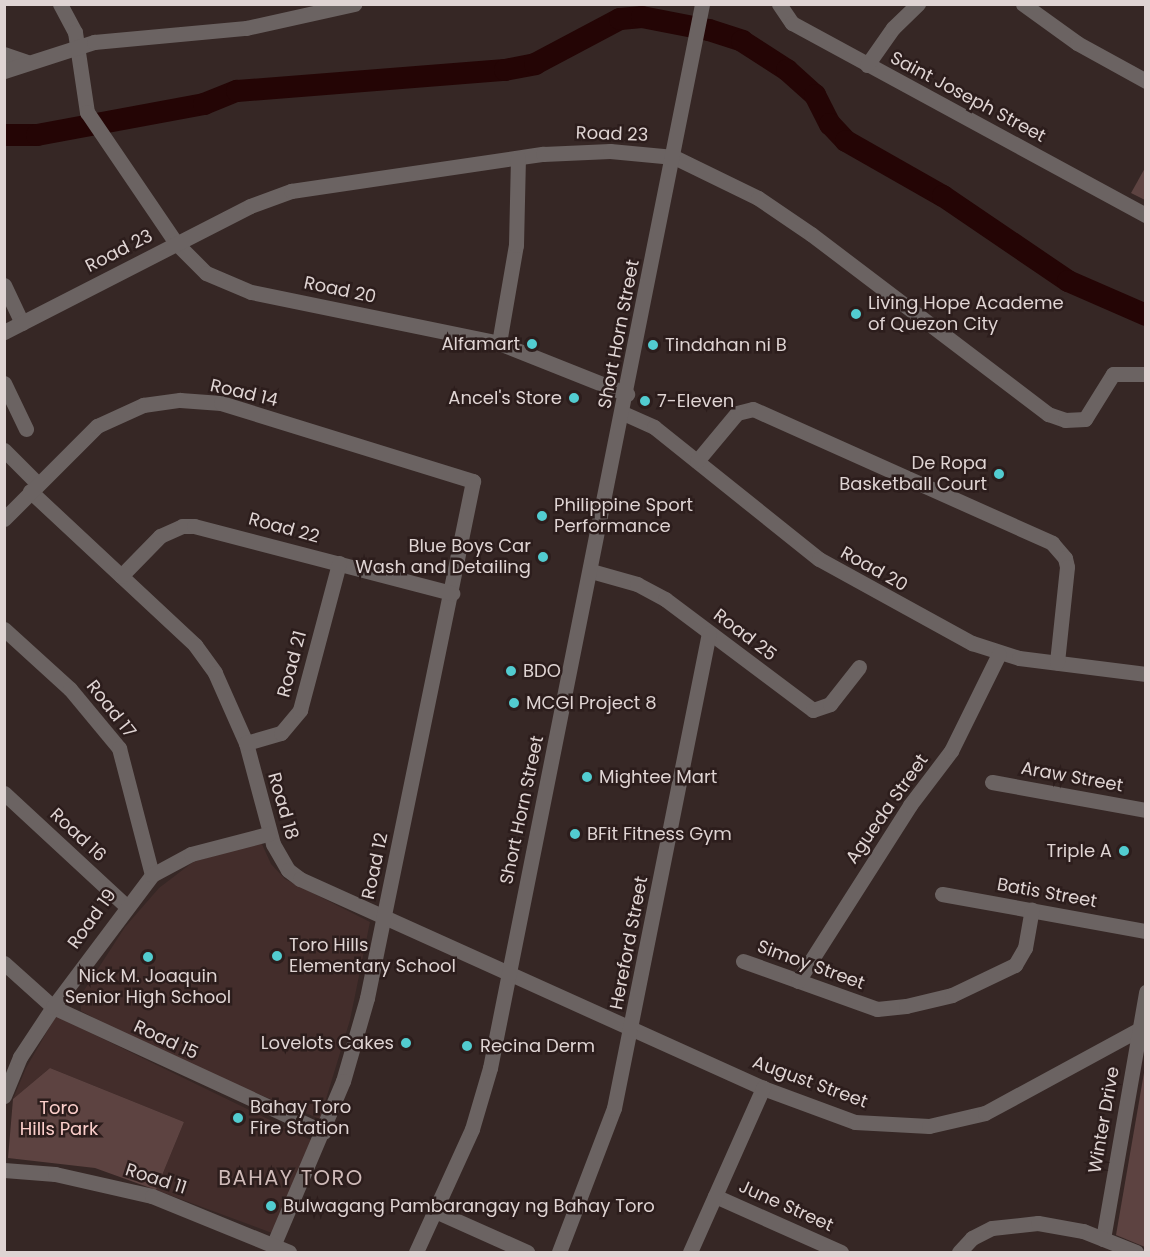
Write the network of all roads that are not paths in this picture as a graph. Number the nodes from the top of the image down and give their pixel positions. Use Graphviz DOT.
graph roads {
  1 [pos="60,4"];
  2 [pos="354,4"];
  3 [pos="779,4"];
  4 [pos="918,4"];
  5 [pos="1023,4"];
  6 [pos="323,8"];
  7 [pos="701,10"];
  8 [pos="77,46"];
  9 [pos="4,54"];
  10 [pos="27,62"];
  11 [pos="867,65"];
  12 [pos="4,71"];
  13 [pos="1146,81"];
  14 [pos="674,157"];
  15 [pos="518,158"];
  16 [pos="1146,215"];
  17 [pos="176,243"];
  18 [pos="4,285"];
  19 [pos="22,323"];
  20 [pos="4,332"];
  21 [pos="499,343"];
  22 [pos="1146,375"];
  23 [pos="4,383"];
  24 [pos="627,394"];
  25 [pos="623,413"];
  26 [pos="26,429"];
  27 [pos="4,450"];
  28 [pos="697,461"];
  29 [pos="473,481"];
  30 [pos="33,487"];
  31 [pos="4,519"];
  32 [pos="339,563"];
  33 [pos="591,571"];
  34 [pos="121,576"];
  35 [pos="452,593"];
  36 [pos="4,629"];
  37 [pos="709,633"];
  38 [pos="999,654"];
  39 [pos="1057,662"];
  40 [pos="859,667"];
  41 [pos="1146,674"];
  42 [pos="246,743"];
  43 [pos="992,782"];
  44 [pos="4,793"];
  45 [pos="1146,810"];
  46 [pos="268,834"];
  47 [pos="152,875"];
  48 [pos="942,894"];
  49 [pos="126,906"];
  50 [pos="1032,910"];
  51 [pos="384,918"];
  52 [pos="1146,930"];
  53 [pos="743,961"];
  54 [pos="4,963"];
  55 [pos="508,974"];
  56 [pos="798,981"];
  57 [pos="1144,1001"];
  58 [pos="53,1008"];
  59 [pos="632,1029"];
  60 [pos="1140,1029"];
  61 [pos="763,1088"];
  62 [pos="4,1096"];
  63 [pos="323,1132"];
  64 [pos="4,1170"];
  65 [pos="715,1196"];
  66 [pos="435,1211"];
  67 [pos="1103,1239"];
  68 [pos="273,1246"];
  69 [pos="289,1252"];
  70 [pos="416,1252"];
  71 [pos="526,1252"];
  72 [pos="559,1252"];
  73 [pos="690,1252"];
  74 [pos="841,1252"];
  75 [pos="960,1252"];
  76 [pos="1136,1252"];
  1 -- 8 [label="street"];
  2 -- 6 [label="street"];
  3 -- 11 [label="street, Saint Joseph Street"];
  4 -- 11 [label="street"];
  5 -- 13 [label="street"];
  6 -- 8 [label="street"];
  7 -- 14 [label="street, Short Horn Street"];
  8 -- 10 [label="street"];
  8 -- 17 [label="street, Road 20"];
  9 -- 10 [label="street"];
  10 -- 12 [label="street"];
  11 -- 16 [label="street, Saint Joseph Street"];
  14 -- 15 [label="street, Road 23"];
  14 -- 22 [label="street, Road 23"];
  14 -- 24 [label="street, Short Horn Street"];
  15 -- 17 [label="street, Road 23"];
  15 -- 21 [label="street"];
  17 -- 19 [label="street, Road 23"];
  17 -- 21 [label="street, Road 20"];
  18 -- 19 [label="street"];
  19 -- 20 [label="street, Road 23"];
  21 -- 24 [label="street, Road 20"];
  23 -- 26 [label="street"];
  24 -- 25 [label="street, Short Horn Street"];
  25 -- 28 [label="street, Road 20"];
  25 -- 33 [label="street, Short Horn Street"];
  27 -- 30 [label="street, Road 18"];
  28 -- 38 [label="street, Road 20"];
  28 -- 39 [label="street"];
  29 -- 30 [label="street, Road 14"];
  29 -- 35 [label="street, Road 12"];
  30 -- 31 [label="street, Road 14"];
  30 -- 34 [label="street, Road 18"];
  32 -- 34 [label="street, Road 22"];
  32 -- 35 [label="street, Road 22"];
  32 -- 42 [label="street, Road 21"];
  33 -- 37 [label="street, Road 25"];
  33 -- 55 [label="street, Short Horn Street"];
  34 -- 42 [label="street, Road 18"];
  35 -- 51 [label="street, Road 12"];
  36 -- 47 [label="street, Road 17"];
  37 -- 40 [label="street, Road 25"];
  37 -- 59 [label="street, Hereford Street"];
  38 -- 39 [label="street, Road 20"];
  38 -- 56 [label="street, Agueda Street"];
  39 -- 41 [label="street, Road 20"];
  42 -- 46 [label="street, Road 18"];
  43 -- 45 [label="street, Araw Street"];
  44 -- 49 [label="street, Road 16"];
  46 -- 47 [label="street, Road 19"];
  46 -- 51 [label="street, Road 18"];
  47 -- 49 [label="street, Road 19"];
  48 -- 50 [label="street, Batis Street"];
  49 -- 58 [label="street, Road 19"];
  50 -- 52 [label="street, Batis Street"];
  50 -- 56 [label="street, Simoy Street"];
  51 -- 55 [label="street, Road 18"];
  51 -- 63 [label="street, Road 12"];
  53 -- 56 [label="street, Simoy Street"];
  54 -- 58 [label="street, Road 15"];
  55 -- 59 [label="street, Road 18"];
  55 -- 66 [label="street, Short Horn Street"];
  57 -- 60 [label="street, Winter Drive"];
  58 -- 62 [label="street, Road 19"];
  58 -- 63 [label="street, Road 15"];
  59 -- 61 [label="street, August Street"];
  59 -- 72 [label="street, Hereford Street"];
  60 -- 61 [label="street, August Street"];
  60 -- 67 [label="street, Winter Drive"];
  61 -- 65 [label="street"];
  63 -- 68 [label="street, Road 12"];
  64 -- 68 [label="street, Road 11"];
  65 -- 73 [label="street"];
  65 -- 74 [label="street, June Street"];
  66 -- 70 [label="street, Short Horn Street"];
  66 -- 71 [label="street"];
  67 -- 75 [label="street"];
  67 -- 76 [label="street"];
  68 -- 69 [label="street, Road 11"];
}
